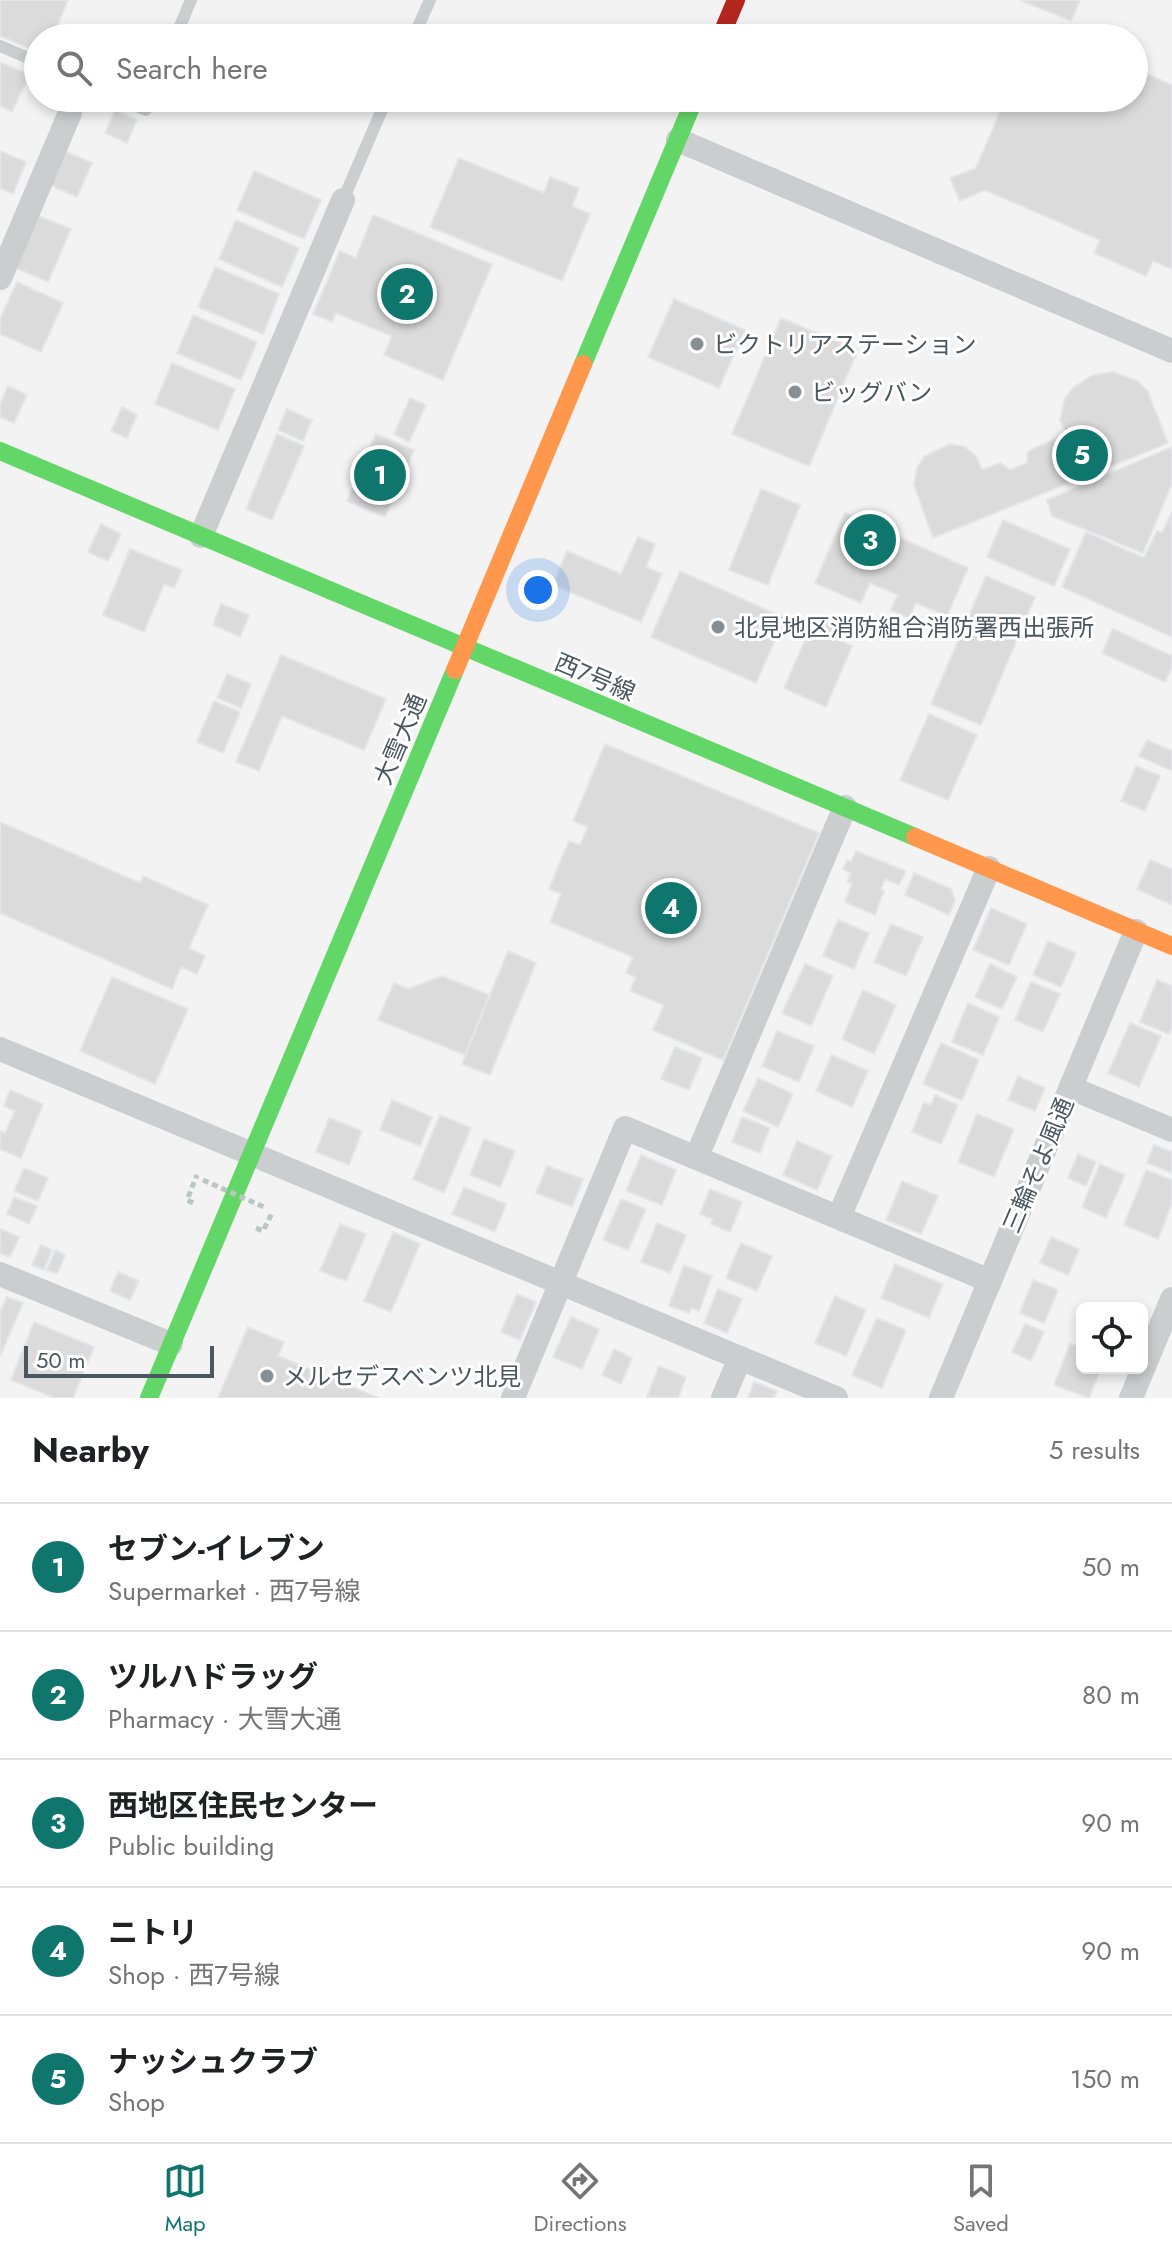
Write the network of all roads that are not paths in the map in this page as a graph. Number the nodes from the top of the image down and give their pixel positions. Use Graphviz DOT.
graph roads {
  1 [pos="191,0"];
  2 [pos="430,0"];
  3 [pos="736,0"];
  4 [pos="181,24"];
  5 [pos="419,24"];
  6 [pos="726,24"];
  7 [pos="0,46"];
  8 [pos="24,56"];
  9 [pos="381,112"];
  10 [pos="689,112"];
  11 [pos="70,113"];
  12 [pos="678,140"];
  13 [pos="343,200"];
  14 [pos="0,278"];
  15 [pos="1172,351"];
  16 [pos="0,451"];
  17 [pos="201,536"];
  18 [pos="465,648"];
  19 [pos="845,807"];
  20 [pos="989,868"];
  21 [pos="1136,931"];
  22 [pos="1172,946"];
  23 [pos="0,1049"];
  24 [pos="1071,1088"];
  25 [pos="1172,1130"];
  26 [pos="250,1154"];
  27 [pos="697,1156"];
  28 [pos="839,1217"];
  29 [pos="0,1274"];
  30 [pos="990,1281"];
  31 [pos="561,1285"];
  32 [pos="1172,1299"];
  33 [pos="171,1344"];
  34 [pos="740,1358"];
  35 [pos="149,1398"];
  36 [pos="513,1398"];
  37 [pos="723,1398"];
  38 [pos="836,1398"];
  39 [pos="941,1398"];
  40 [pos="1131,1398"];
  1 -- 4 [label="lane"];
  2 -- 5 [label="lane"];
  3 -- 6 [label="main road"];
  7 -- 8 [label="lane"];
  9 -- 13 [label="lane"];
  10 -- 12 [label="main road, 大雪大通"];
  11 -- 14 [label="street"];
  12 -- 15 [label="street"];
  12 -- 18 [label="main road, 大雪大通"];
  13 -- 17 [label="street"];
  16 -- 17 [label="main road, 西7号線"];
  17 -- 18 [label="main road, 西7号線"];
  18 -- 19 [label="main road, 西7号線"];
  18 -- 26 [label="main road, 大雪大通"];
  19 -- 20 [label="main road, 西7号線"];
  19 -- 27 [label="street"];
  20 -- 21 [label="main road, 西7号線"];
  20 -- 28 [label="street"];
  21 -- 22 [label="main road, 西7号線"];
  21 -- 24 [label="street, 三輪そよ風通"];
  23 -- 26 [label="street"];
  24 -- 25 [label="street"];
  24 -- 30 [label="street, 三輪そよ風通"];
  26 -- 31 [label="street"];
  26 -- 33 [label="main road, 大雪大通"];
  27 -- 28 [label="street"];
  27 -- 31 [label="street"];
  28 -- 30 [label="street"];
  29 -- 33 [label="street"];
  30 -- 39 [label="street, 三輪そよ風通"];
  31 -- 34 [label="street"];
  31 -- 36 [label="street"];
  32 -- 40 [label="street"];
  33 -- 35 [label="main road, 大雪大通"];
  34 -- 37 [label="street"];
  34 -- 38 [label="street"];
}
